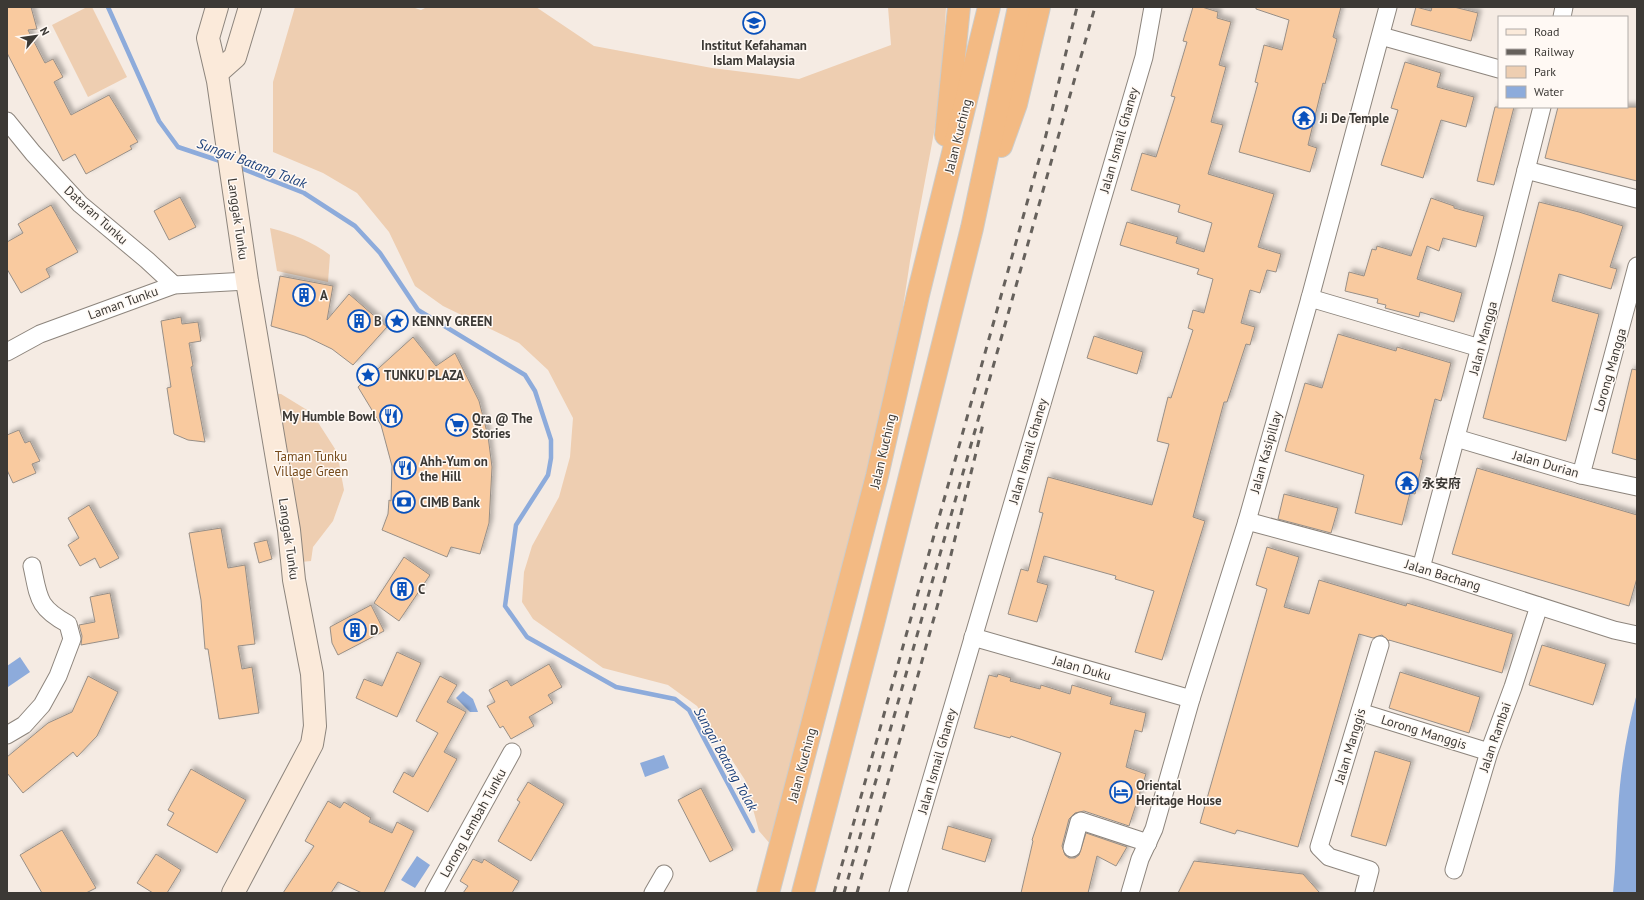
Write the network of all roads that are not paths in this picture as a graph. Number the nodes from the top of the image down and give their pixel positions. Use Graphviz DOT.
graph roads {
  1 [pos="216,7"];
  2 [pos="250,7"];
  3 [pos="959,7"];
  4 [pos="989,7"];
  5 [pos="1019,7"];
  6 [pos="1038,7"];
  7 [pos="1153,7"];
  8 [pos="1388,7"];
  9 [pos="1381,36"];
  10 [pos="1498,69"];
  11 [pos="217,73"];
  12 [pos="1542,108"];
  13 [pos="7,121"];
  14 [pos="1526,170"];
  15 [pos="1637,198"];
  16 [pos="939,210"];
  17 [pos="972,228"];
  18 [pos="1637,266"];
  19 [pos="247,281"];
  20 [pos="174,285"];
  21 [pos="1310,298"];
  22 [pos="1480,348"];
  23 [pos="7,352"];
  24 [pos="1456,438"];
  25 [pos="1581,475"];
  26 [pos="1637,487"];
  27 [pos="1247,521"];
  28 [pos="32,566"];
  29 [pos="1421,568"];
  30 [pos="1539,606"];
  31 [pos="1637,635"];
  32 [pos="973,637"];
  33 [pos="1380,645"];
  34 [pos="1191,700"];
  35 [pos="1360,712"];
  36 [pos="7,735"];
  37 [pos="512,752"];
  38 [pos="1488,752"];
  39 [pos="1148,843"];
  40 [pos="1072,848"];
  41 [pos="1454,870"];
  42 [pos="664,874"];
  43 [pos="233,893"];
  44 [pos="434,893"];
  45 [pos="653,893"];
  46 [pos="768,893"];
  47 [pos="803,893"];
  48 [pos="898,893"];
  49 [pos="1130,893"];
  50 [pos="1364,893"];
  1 -- 11 [label="street, Langgak Tunku"];
  2 -- 11 [label="street"];
  3 -- 16 [label="highway"];
  4 -- 16 [label="highway, Jalan Kuching"];
  5 -- 17 [label="highway"];
  6 -- 17 [label="highway"];
  7 -- 32 [label="street, Jalan Ismail Ghaney"];
  8 -- 9 [label="street, Jalan Kasipillay"];
  9 -- 10 [label="street"];
  9 -- 21 [label="street, Jalan Kasipillay"];
  11 -- 19 [label="street, Langgak Tunku"];
  12 -- 14 [label="street, Jalan Mangga"];
  13 -- 20 [label="street, Dataran Tunku"];
  14 -- 15 [label="street"];
  14 -- 22 [label="street, Jalan Mangga"];
  16 -- 46 [label="highway, Jalan Kuching"];
  17 -- 47 [label="highway"];
  18 -- 25 [label="street, Lorong Mangga"];
  19 -- 20 [label="street, Laman Tunku"];
  19 -- 43 [label="street, Langgak Tunku"];
  20 -- 23 [label="street, Laman Tunku"];
  21 -- 22 [label="street"];
  21 -- 27 [label="street, Jalan Kasipillay"];
  22 -- 24 [label="street, Jalan Mangga"];
  24 -- 25 [label="street, Jalan Durian"];
  24 -- 29 [label="street, Jalan Mangga"];
  25 -- 26 [label="street, Jalan Durian"];
  27 -- 29 [label="street, Jalan Bachang"];
  27 -- 34 [label="street, Jalan Kasipillay"];
  28 -- 36 [label="street"];
  29 -- 30 [label="street, Jalan Bachang"];
  30 -- 31 [label="street, Jalan Bachang"];
  30 -- 38 [label="street, Jalan Rambai"];
  32 -- 34 [label="street, Jalan Duku"];
  32 -- 48 [label="street, Jalan Ismail Ghaney"];
  33 -- 35 [label="street, Jalan Manggis"];
  34 -- 39 [label="street, Jalan Kasipillay"];
  35 -- 38 [label="street, Lorong Manggis"];
  35 -- 50 [label="street, Jalan Manggis"];
  37 -- 44 [label="street, Lorong Lembah Tunku"];
  38 -- 41 [label="street, Jalan Rambai"];
  39 -- 40 [label="street"];
  39 -- 49 [label="street, Jalan Kasipillay"];
  42 -- 45 [label="street"];
}
